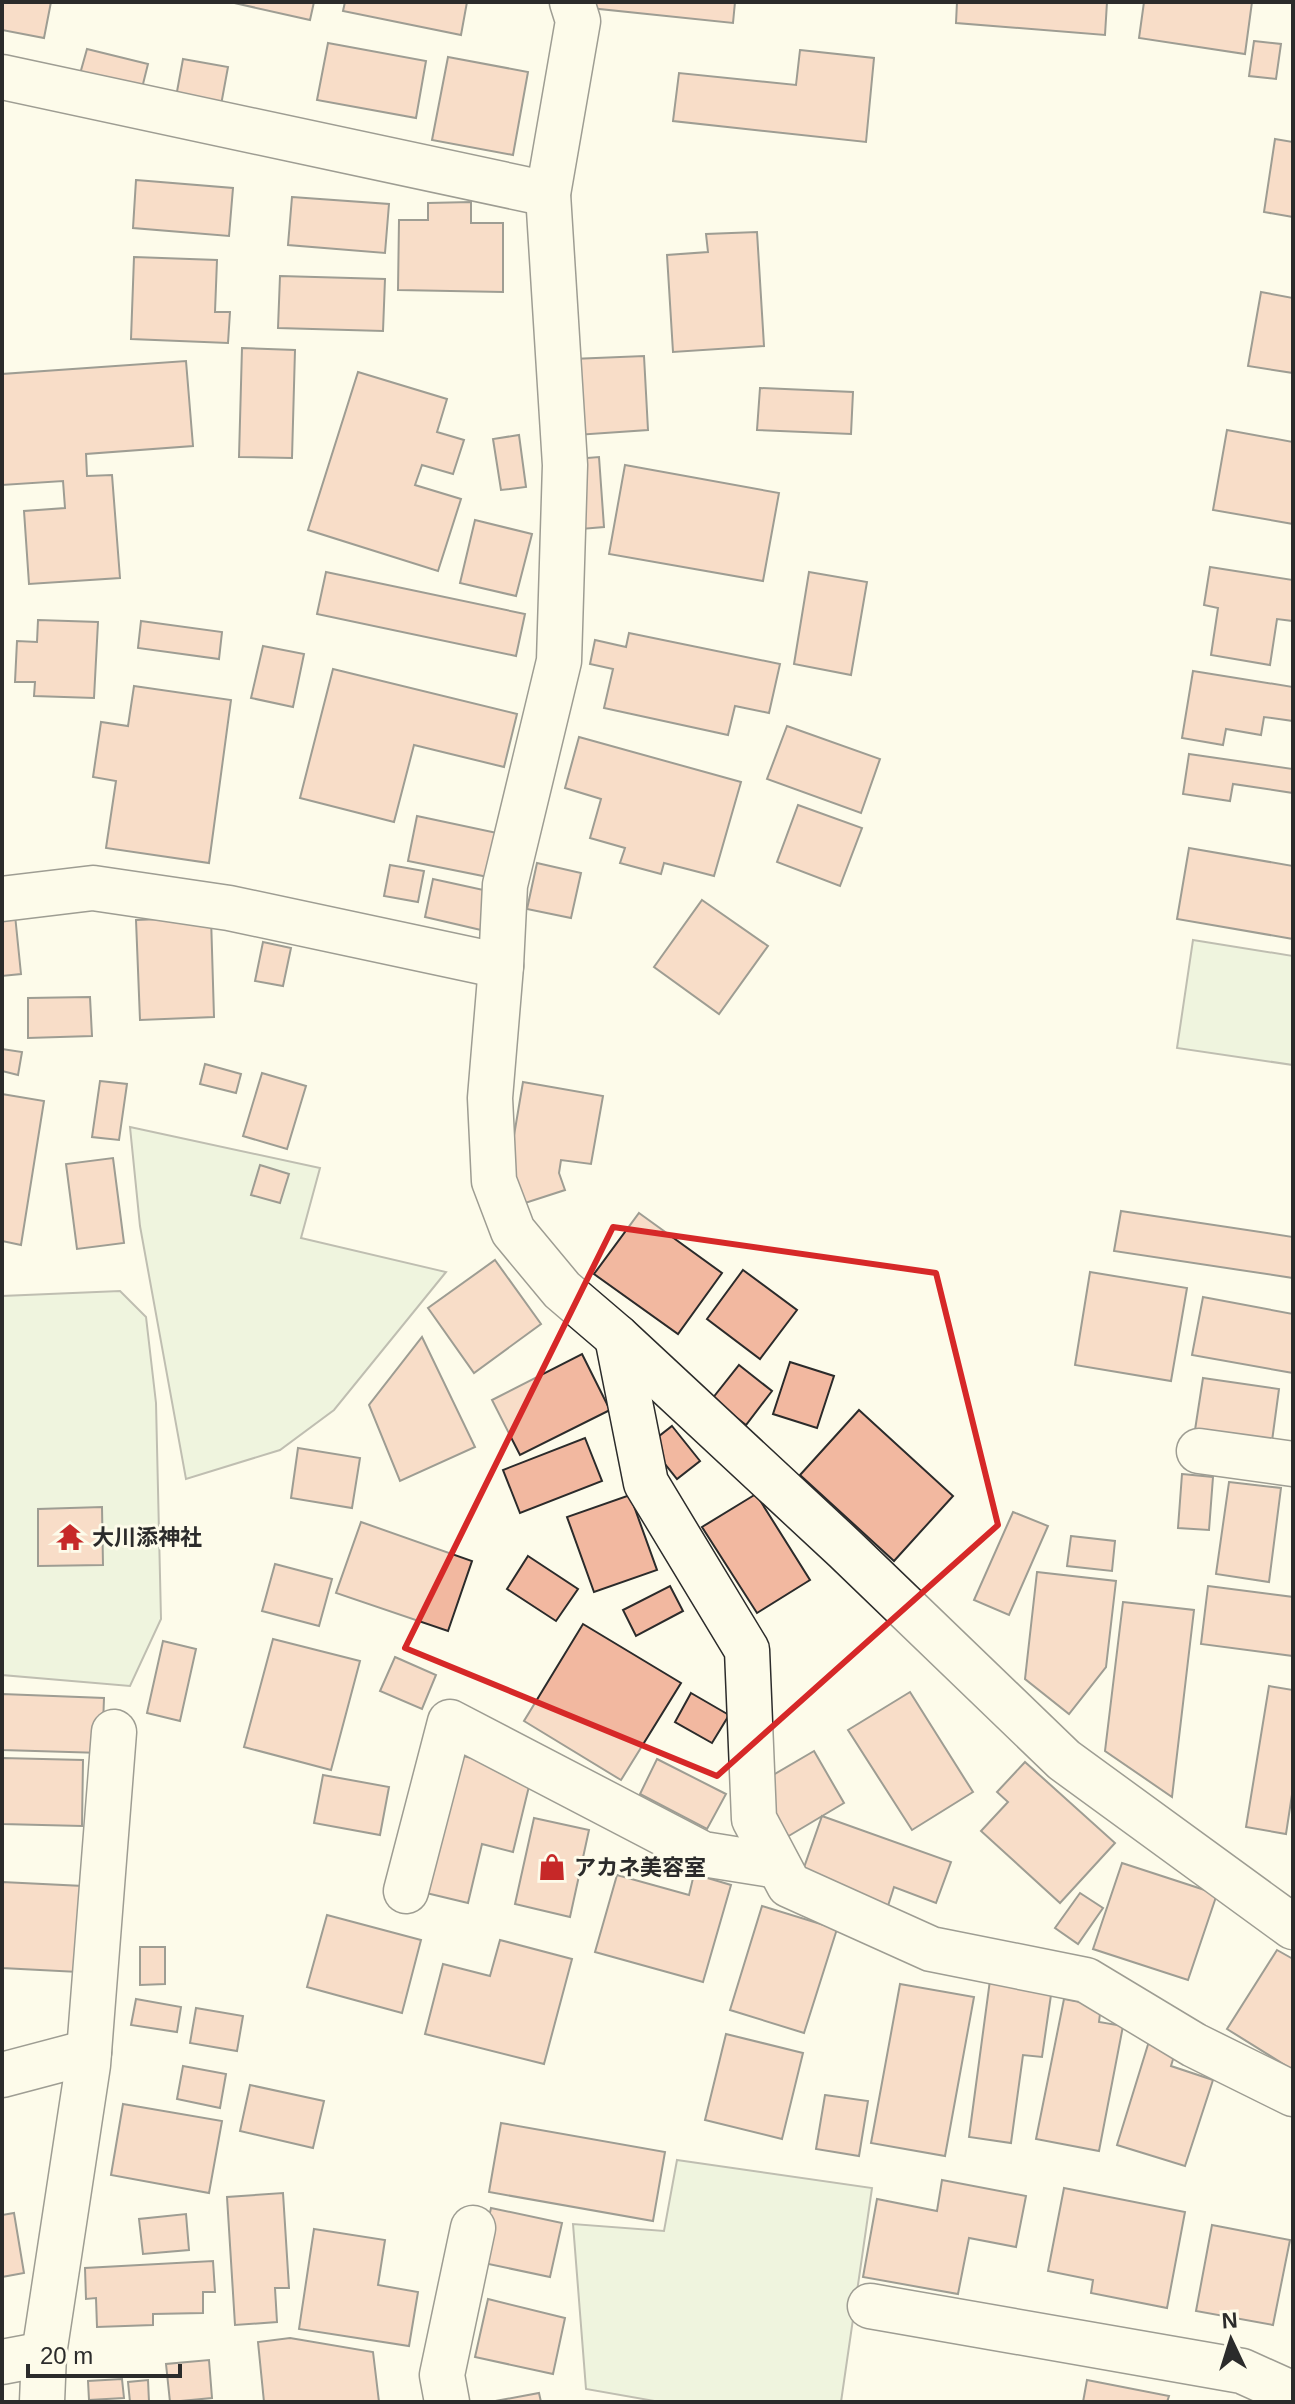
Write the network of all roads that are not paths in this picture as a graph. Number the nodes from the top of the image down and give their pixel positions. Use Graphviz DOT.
graph roads {
  1 [pos="572,2"];
  2 [pos="2,77"];
  3 [pos="548,194"];
  4 [pos="2,899"];
  5 [pos="501,966"];
  6 [pos="617,1337"];
  7 [pos="1199,1451"];
  8 [pos="1293,1464"];
  9 [pos="114,1732"];
  10 [pos="778,1866"];
  11 [pos="406,1891"];
  12 [pos="1293,1927"];
  13 [pos="89,2052"];
  14 [pos="2,2075"];
  15 [pos="1293,2094"];
  16 [pos="473,2228"];
  17 [pos="870,2306"];
  18 [pos="44,2354"];
  19 [pos="2,2362"];
  20 [pos="1293,2394"];
  21 [pos="42,2402"];
  22 [pos="447,2402"];
  1 -- 3 [label="street"];
  2 -- 3 [label="street"];
  3 -- 5 [label="street"];
  4 -- 5 [label="street"];
  5 -- 6 [label="street"];
  6 -- 10 [label="street"];
  6 -- 12 [label="street"];
  7 -- 8 [label="street"];
  9 -- 13 [label="street"];
  10 -- 11 [label="street"];
  10 -- 15 [label="street"];
  13 -- 14 [label="street"];
  13 -- 18 [label="street"];
  16 -- 22 [label="street"];
  17 -- 20 [label="street"];
  18 -- 19 [label="street"];
  18 -- 21 [label="street"];
}
